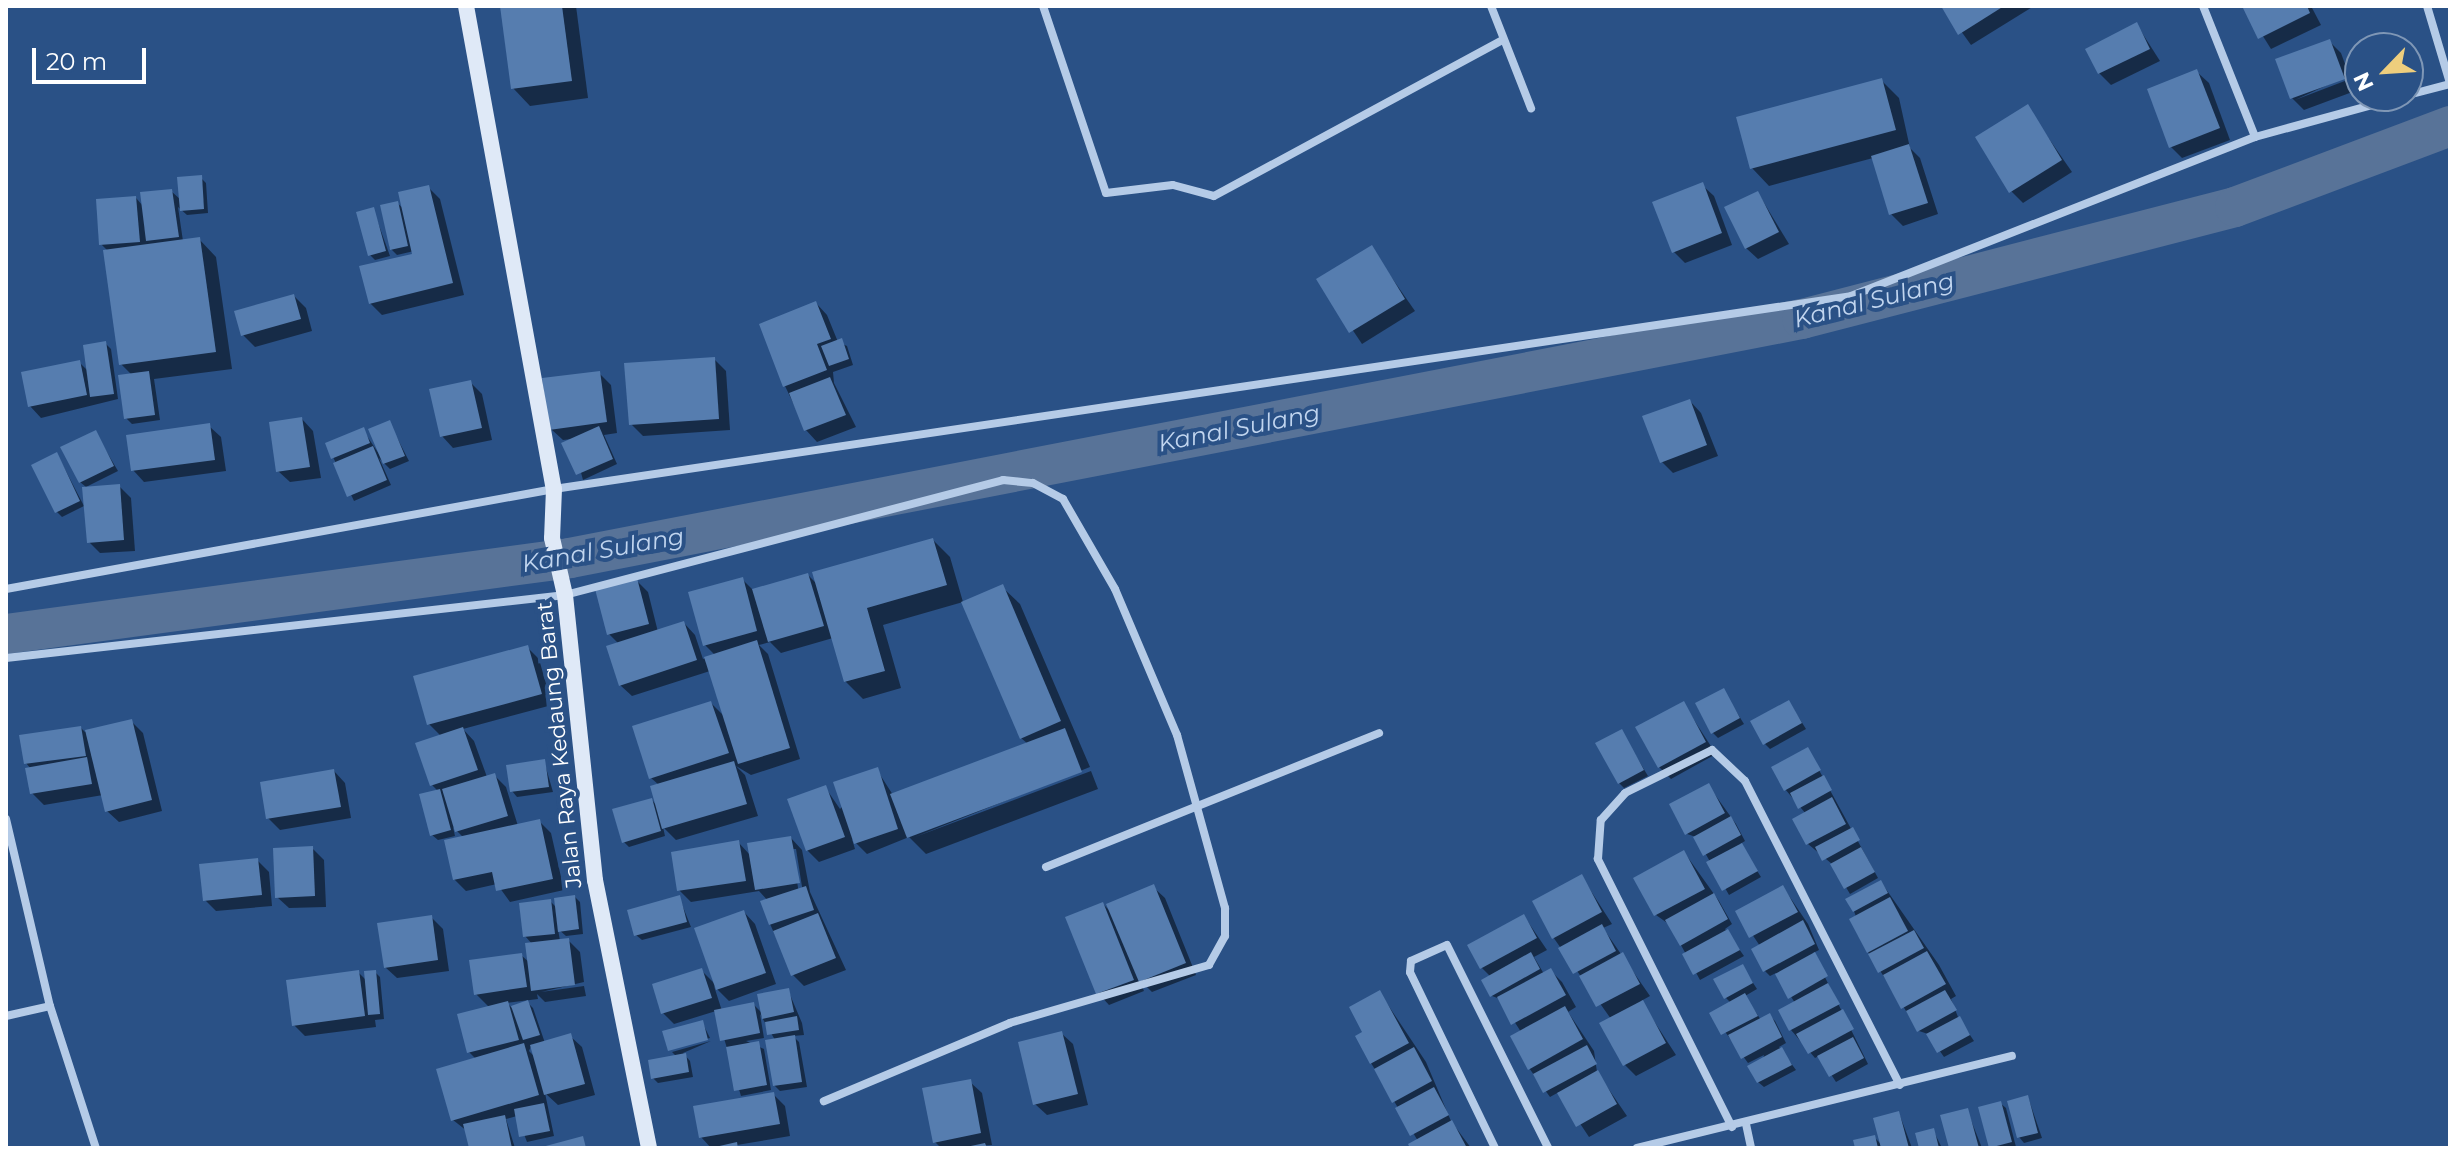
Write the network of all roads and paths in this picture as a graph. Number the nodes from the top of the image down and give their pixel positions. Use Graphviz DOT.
graph roads {
  1 [pos="466,6"];
  2 [pos="1043,6"];
  3 [pos="1491,6"];
  4 [pos="2203,6"];
  5 [pos="2427,6"];
  6 [pos="1502,40"];
  7 [pos="2450,83"];
  8 [pos="2424,91"];
  9 [pos="1531,108"];
  10 [pos="2347,112"];
  11 [pos="2255,137"];
  12 [pos="554,489"];
  13 [pos="6,589"];
  14 [pos="565,595"];
  15 [pos="6,658"];
  16 [pos="1379,733"];
  17 [pos="1197,809"];
  18 [pos="6,819"];
  19 [pos="1046,867"];
  20 [pos="50,1006"];
  21 [pos="6,1016"];
  22 [pos="2012,1056"];
  23 [pos="1900,1085"];
  24 [pos="824,1101"];
  25 [pos="1746,1124"];
  26 [pos="1732,1127"];
  27 [pos="96,1148"];
  28 [pos="649,1148"];
  29 [pos="1495,1148"];
  30 [pos="1548,1148"];
  31 [pos="1637,1148"];
  32 [pos="1751,1148"];
  1 -- 12 [label="street, Jalan Raya Kedaung Barat"];
  2 -- 6 [label="street"];
  3 -- 6 [label="street"];
  4 -- 11 [label="street"];
  5 -- 7 [label="street"];
  6 -- 9 [label="street"];
  7 -- 8 [label="street"];
  10 -- 11 [label="street"];
  11 -- 12 [label="street"];
  12 -- 13 [label="street"];
  12 -- 14 [label="street, Jalan Raya Kedaung Barat"];
  14 -- 15 [label="street"];
  14 -- 17 [label="street"];
  14 -- 28 [label="street, Jalan Raya Kedaung Barat"];
  16 -- 17 [label="street"];
  17 -- 19 [label="street"];
  17 -- 24 [label="street"];
  18 -- 20 [label="street"];
  20 -- 21 [label="street"];
  20 -- 27 [label="street"];
  22 -- 23 [label="street"];
  23 -- 25 [label="street"];
  23 -- 26 [label="street"];
  25 -- 26 [label="street"];
  25 -- 32 [label="street"];
  26 -- 31 [label="street"];
  29 -- 30 [label="street"];
}
